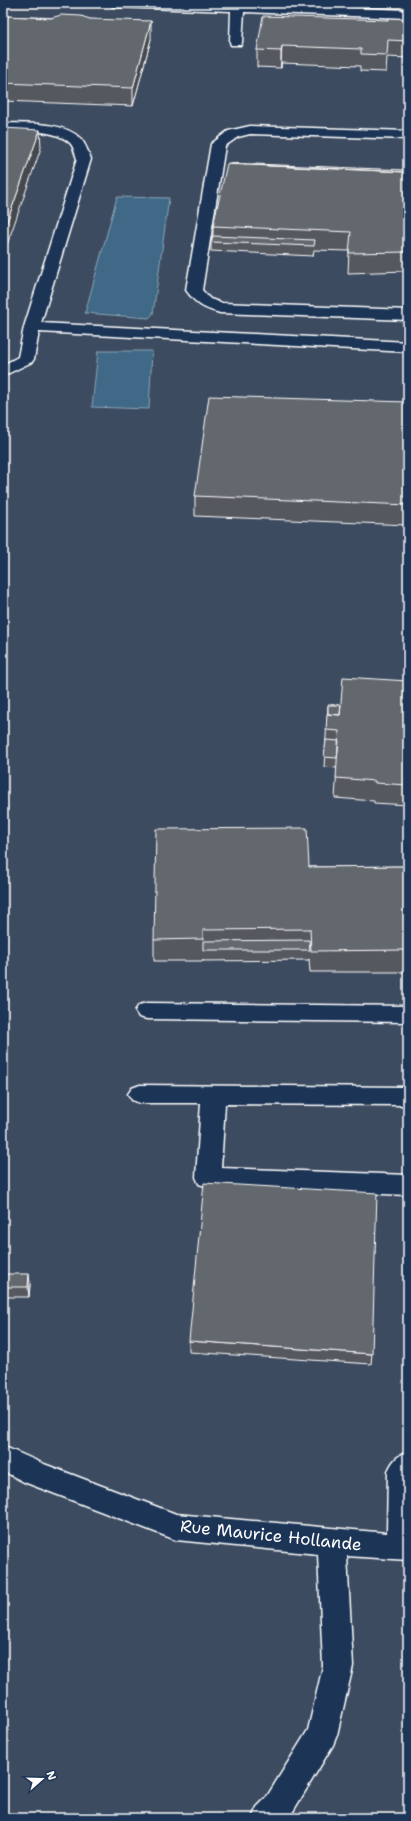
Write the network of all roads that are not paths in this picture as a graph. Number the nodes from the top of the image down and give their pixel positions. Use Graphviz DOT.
graph roads {
  1 [pos="116,3"];
  2 [pos="161,4"];
  3 [pos="238,7"];
  4 [pos="335,7"];
  5 [pos="408,14"];
  6 [pos="236,42"];
  7 [pos="3,127"];
  8 [pos="408,134"];
  9 [pos="408,315"];
  10 [pos="32,327"];
  11 [pos="408,347"];
  12 [pos="3,371"];
  13 [pos="147,1011"];
  14 [pos="408,1014"];
  15 [pos="140,1094"];
  16 [pos="214,1094"];
  17 [pos="408,1096"];
  18 [pos="408,1185"];
  19 [pos="3,1458"];
  20 [pos="408,1464"];
  21 [pos="332,1542"];
  22 [pos="405,1547"];
  23 [pos="268,1818"];
  1 -- 2 [label="street"];
  2 -- 3 [label="street"];
  3 -- 4 [label="street"];
  3 -- 6 [label="street"];
  4 -- 5 [label="street"];
  7 -- 10 [label="street"];
  8 -- 9 [label="street"];
  10 -- 11 [label="street"];
  10 -- 12 [label="street"];
  13 -- 14 [label="street"];
  15 -- 16 [label="street"];
  16 -- 17 [label="street"];
  16 -- 18 [label="street"];
  19 -- 21 [label="street, Rue Maurice Hollande"];
  20 -- 22 [label="street"];
  21 -- 22 [label="street, Rue Maurice Hollande"];
  21 -- 23 [label="street"];
}
